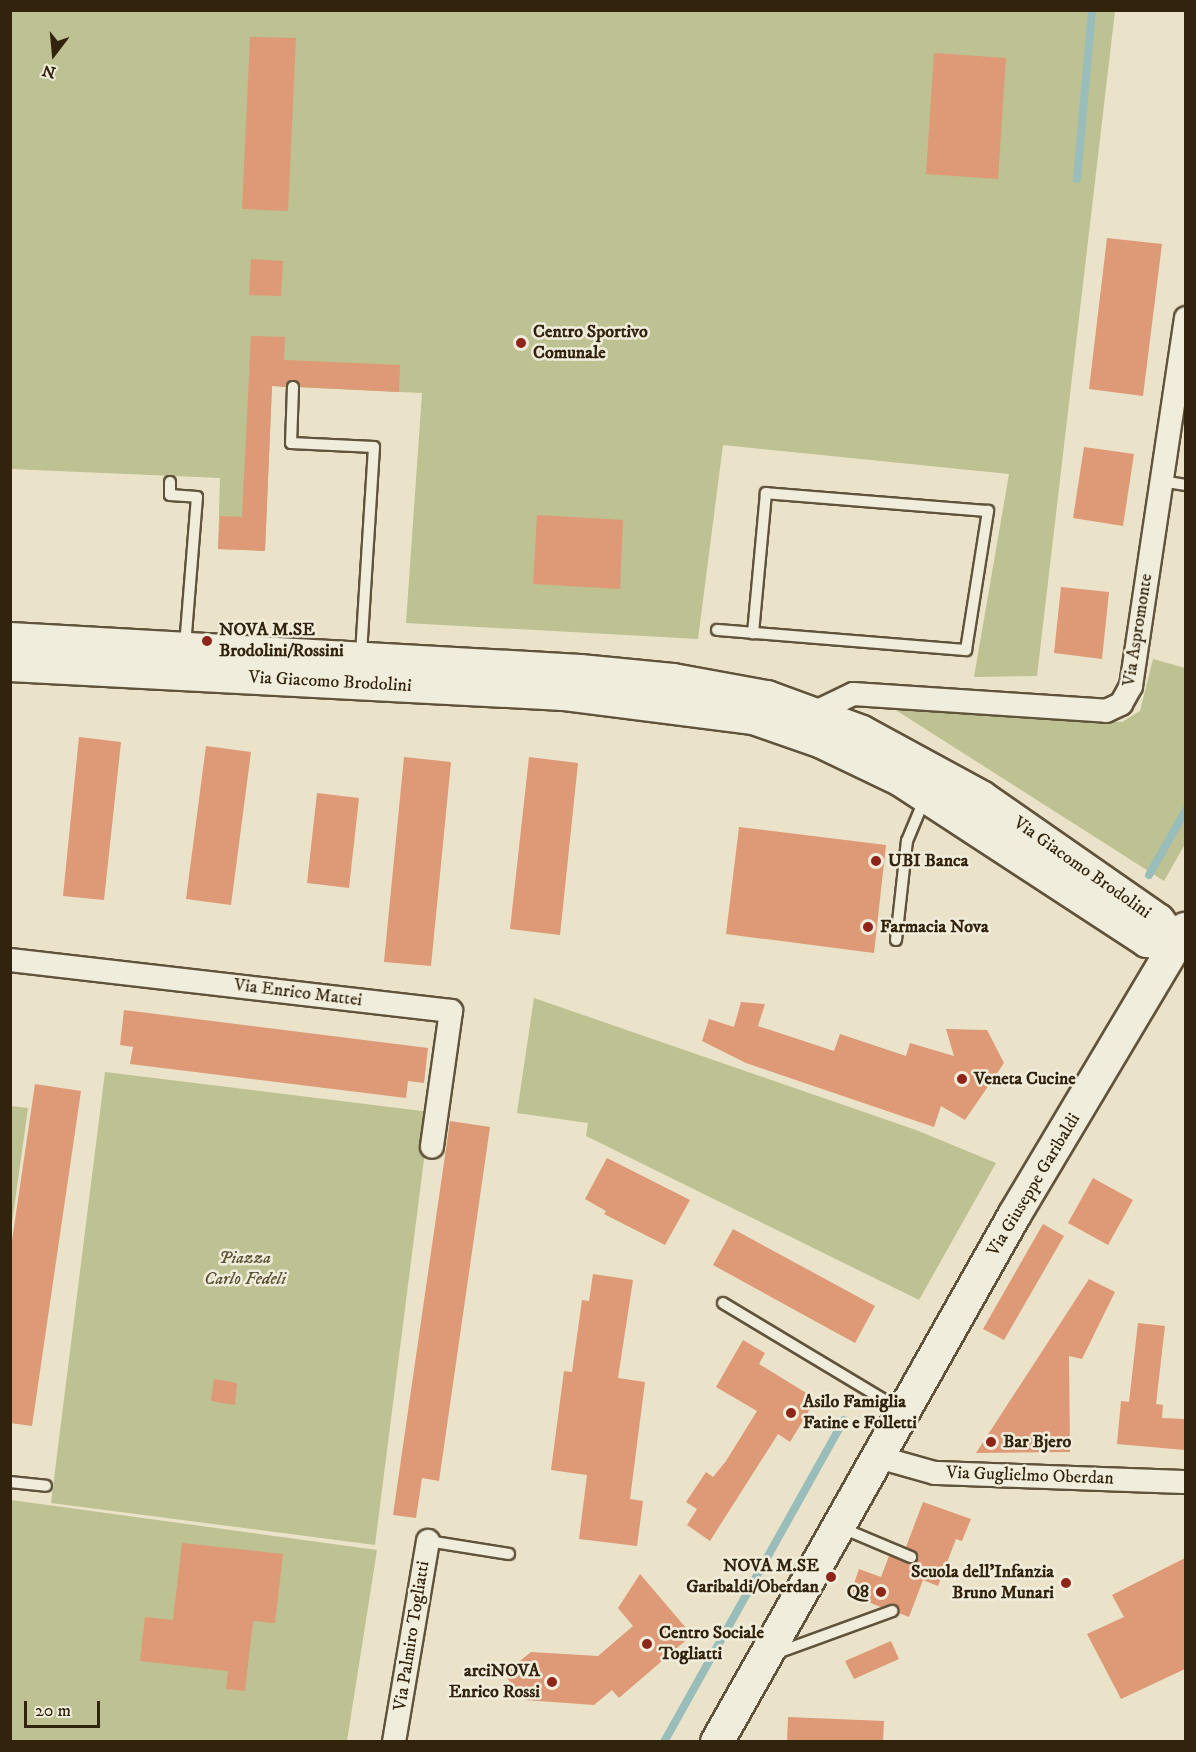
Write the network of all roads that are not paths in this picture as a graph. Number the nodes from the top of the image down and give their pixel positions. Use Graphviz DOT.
graph roads {
  1 [pos="1185,318"];
  2 [pos="293,387"];
  3 [pos="1161,481"];
  4 [pos="170,482"];
  5 [pos="1185,484"];
  6 [pos="717,630"];
  7 [pos="753,633"];
  8 [pos="10,639"];
  9 [pos="185,649"];
  10 [pos="360,659"];
  11 [pos="10,665"];
  12 [pos="67,668"];
  13 [pos="427,687"];
  14 [pos="650,702"];
  15 [pos="816,712"];
  16 [pos="927,795"];
  17 [pos="1181,937"];
  18 [pos="896,940"];
  19 [pos="10,960"];
  20 [pos="432,1146"];
  21 [pos="723,1303"];
  22 [pos="904,1412"];
  23 [pos="878,1457"];
  24 [pos="10,1482"];
  25 [pos="1185,1482"];
  26 [pos="46,1486"];
  27 [pos="839,1526"];
  28 [pos="428,1541"];
  29 [pos="509,1554"];
  30 [pos="911,1557"];
  31 [pos="892,1611"];
  32 [pos="766,1657"];
  33 [pos="394,1742"];
  34 [pos="717,1742"];
  1 -- 3 [label="street, Via Aspromonte"];
  2 -- 10 [label="lane, Via Giacomo Brodolini"];
  3 -- 5 [label="lane"];
  3 -- 15 [label="street, Via Aspromonte"];
  4 -- 9 [label="lane"];
  6 -- 7 [label="lane"];
  7 -- 7 [label="lane"];
  8 -- 9 [label="main road, Via Giacomo Brodolini"];
  9 -- 10 [label="main road, Via Giacomo Brodolini"];
  9 -- 12 [label="lane"];
  10 -- 13 [label="lane"];
  10 -- 15 [label="main road, Via Giacomo Brodolini"];
  11 -- 12 [label="main road, Via Giacomo Brodolini"];
  12 -- 13 [label="main road, Via Giacomo Brodolini"];
  13 -- 14 [label="main road, Via Giacomo Brodolini"];
  14 -- 15 [label="main road, Via Giacomo Brodolini"];
  14 -- 16 [label="main road, Via Giacomo Brodolini"];
  15 -- 17 [label="main road, Via Giacomo Brodolini"];
  16 -- 17 [label="main road, Via Giacomo Brodolini"];
  16 -- 18 [label="lane"];
  17 -- 22 [label="main road, Via Giuseppe Garibaldi"];
  19 -- 20 [label="street, Via Enrico Mattei"];
  21 -- 22 [label="lane"];
  22 -- 23 [label="main road, Via Giuseppe Garibaldi"];
  23 -- 25 [label="street, Via Guglielmo Oberdan"];
  23 -- 27 [label="main road, Via Giuseppe Garibaldi"];
  24 -- 26 [label="lane"];
  27 -- 30 [label="lane"];
  27 -- 32 [label="main road, Via Giuseppe Garibaldi"];
  28 -- 29 [label="lane, Via Palmiro Togliatti"];
  28 -- 33 [label="street, Via Palmiro Togliatti"];
  31 -- 32 [label="lane"];
  32 -- 34 [label="main road, Via Giuseppe Garibaldi"];
}
